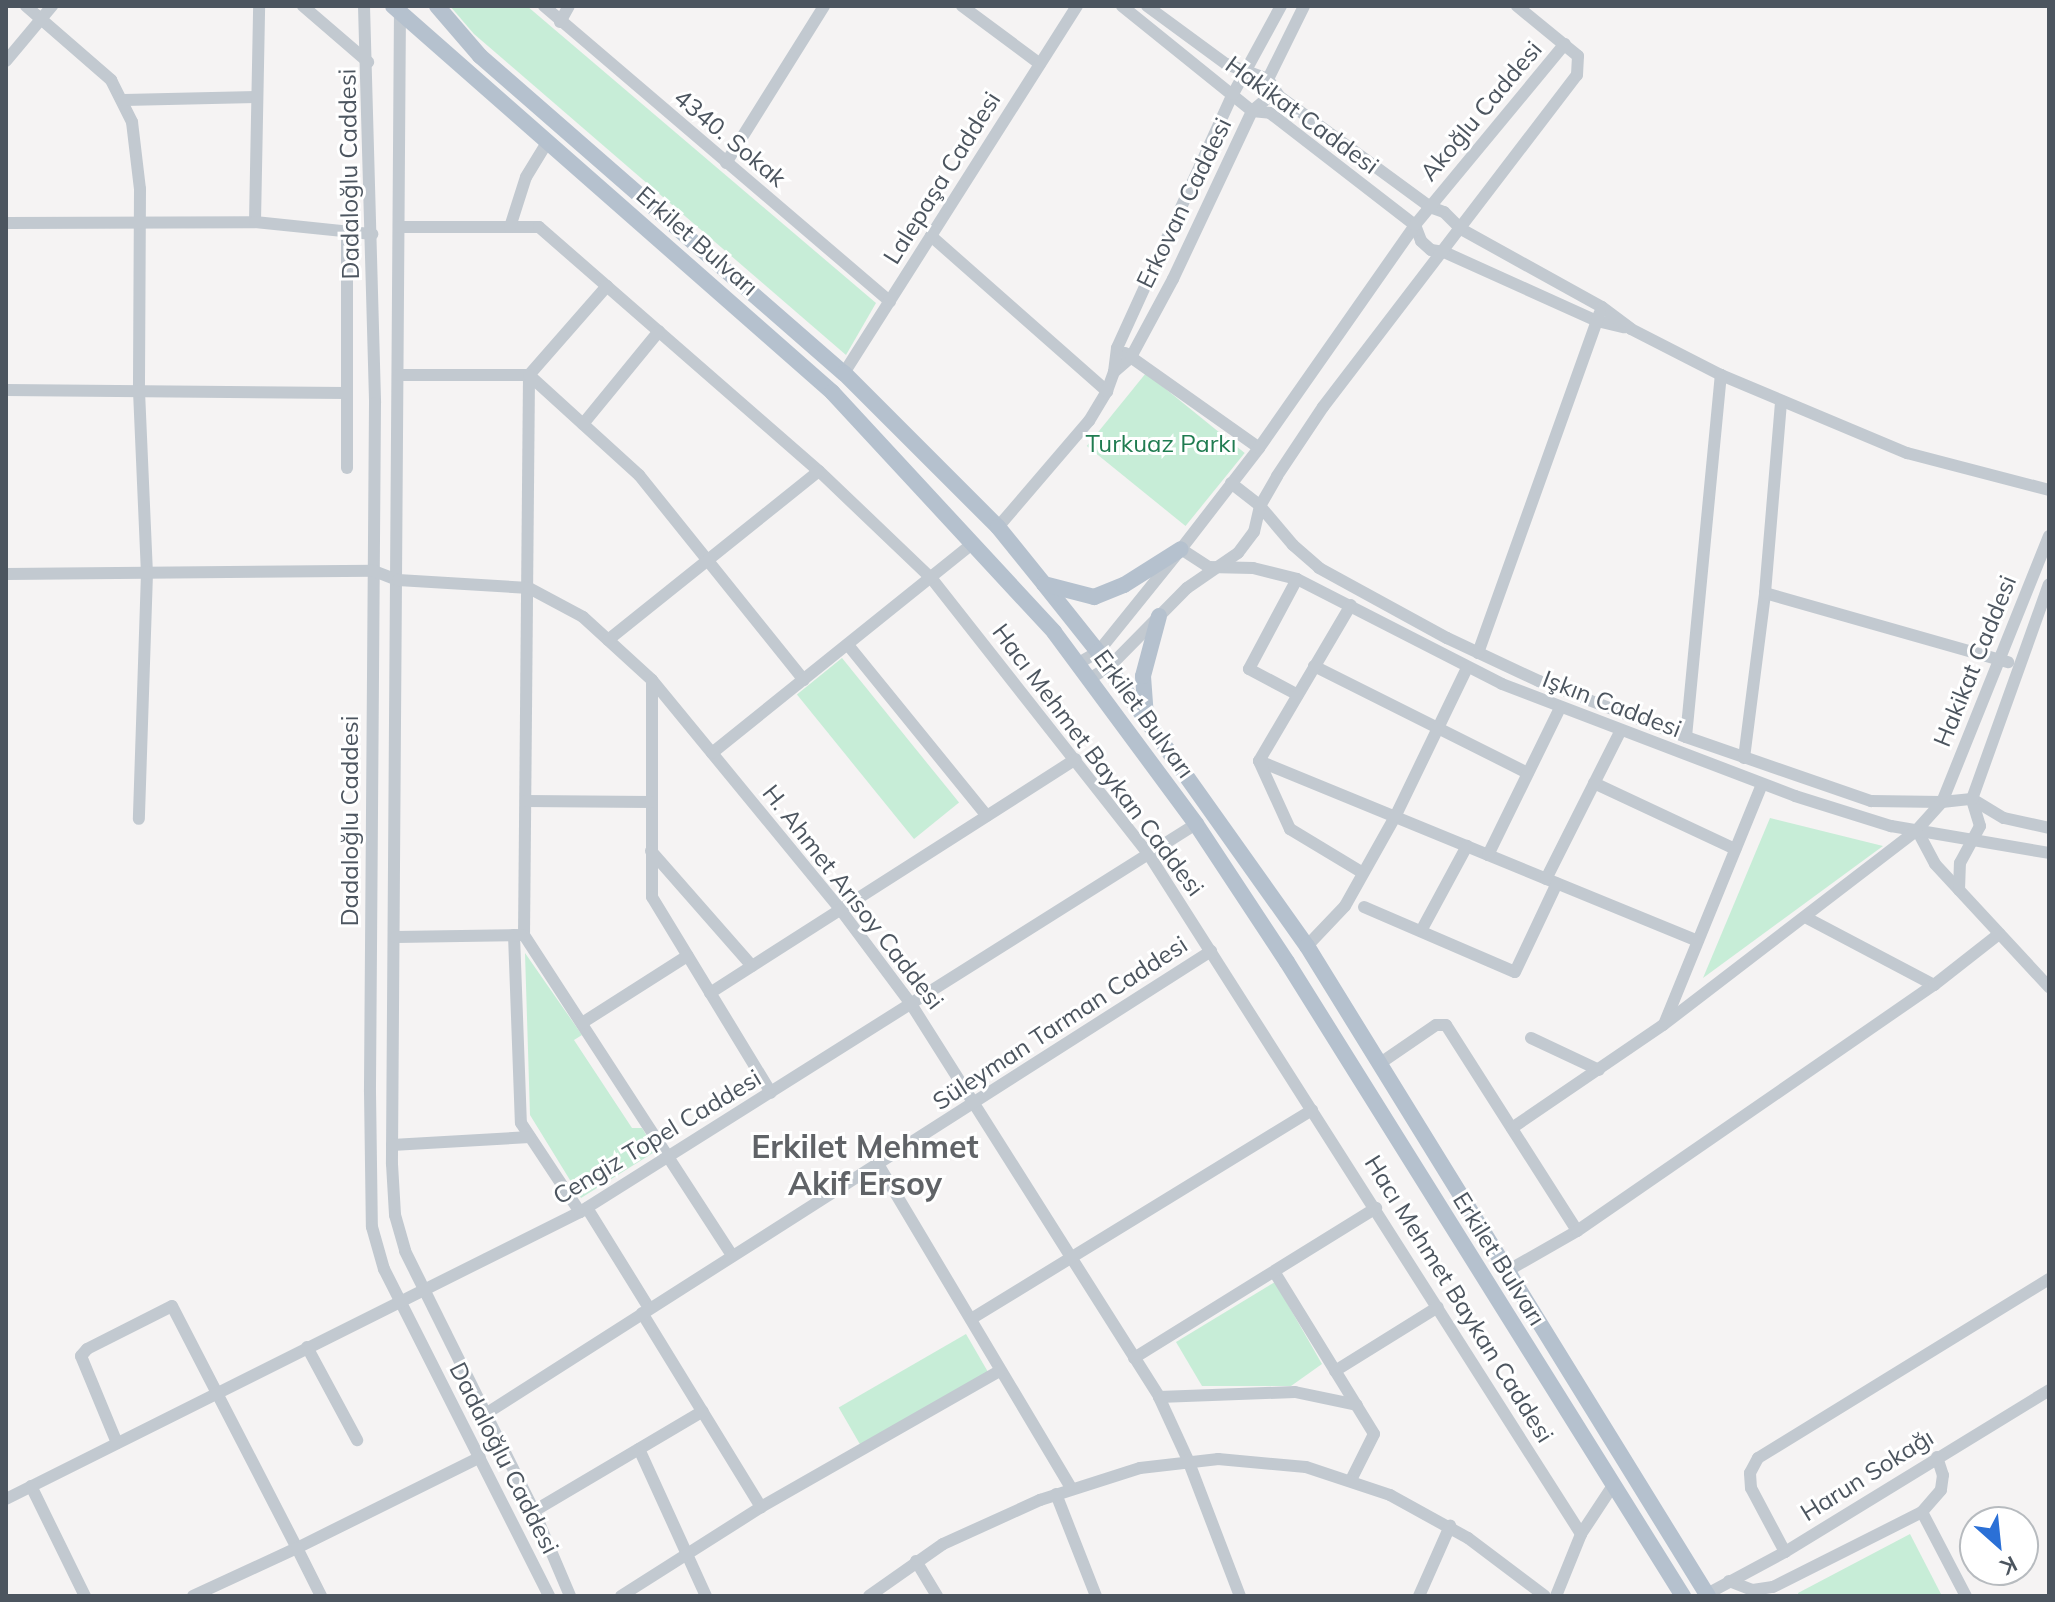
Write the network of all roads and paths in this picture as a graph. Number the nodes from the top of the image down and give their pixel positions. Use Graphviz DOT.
graph roads {
  1 [pos="26,6"];
  2 [pos="52,6"];
  3 [pos="259,6"];
  4 [pos="303,6"];
  5 [pos="364,6"];
  6 [pos="437,6"];
  7 [pos="544,6"];
  8 [pos="569,6"];
  9 [pos="824,6"];
  10 [pos="962,6"];
  11 [pos="1077,6"];
  12 [pos="1122,6"];
  13 [pos="1147,6"];
  14 [pos="1281,6"];
  15 [pos="1304,6"];
  16 [pos="1517,6"];
  17 [pos="397,7"];
  18 [pos="41,19"];
  19 [pos="560,22"];
  20 [pos="1565,44"];
  21 [pos="6,61"];
  22 [pos="368,62"];
  23 [pos="1040,64"];
  24 [pos="1247,72"];
  25 [pos="1268,79"];
  26 [pos="1233,94"];
  27 [pos="256,97"];
  28 [pos="124,100"];
  29 [pos="1252,111"];
  30 [pos="548,141"];
  31 [pos="726,163"];
  32 [pos="1430,207"];
  33 [pos="255,222"];
  34 [pos="6,223"];
  35 [pos="140,223"];
  36 [pos="1415,225"];
  37 [pos="399,227"];
  38 [pos="510,227"];
  39 [pos="1461,229"];
  40 [pos="347,231"];
  41 [pos="372,234"];
  42 [pos="931,236"];
  43 [pos="1444,252"];
  44 [pos="607,286"];
  45 [pos="890,301"];
  46 [pos="1602,307"];
  47 [pos="1597,321"];
  48 [pos="1631,329"];
  49 [pos="659,331"];
  50 [pos="1117,348"];
  51 [pos="1131,357"];
  52 [pos="1114,372"];
  53 [pos="844,373"];
  54 [pos="399,375"];
  55 [pos="529,375"];
  56 [pos="1721,375"];
  57 [pos="6,390"];
  58 [pos="139,391"];
  59 [pos="1107,391"];
  60 [pos="346,393"];
  61 [pos="1781,401"];
  62 [pos="583,424"];
  63 [pos="1259,448"];
  64 [pos="347,468"];
  65 [pos="819,471"];
  66 [pos="1231,483"];
  67 [pos="2049,490"];
  68 [pos="1260,506"];
  69 [pos="998,527"];
  70 [pos="2049,536"];
  71 [pos="973,543"];
  72 [pos="1181,549"];
  73 [pos="710,560"];
  74 [pos="1216,569"];
  75 [pos="374,571"];
  76 [pos="147,573"];
  77 [pos="6,574"];
  78 [pos="932,579"];
  79 [pos="1297,579"];
  80 [pos="398,580"];
  81 [pos="1044,584"];
  82 [pos="2049,584"];
  83 [pos="529,588"];
  84 [pos="1765,593"];
  85 [pos="1351,605"];
  86 [pos="1159,616"];
  87 [pos="608,640"];
  88 [pos="848,645"];
  89 [pos="1098,652"];
  90 [pos="1478,653"];
  91 [pos="2000,659"];
  92 [pos="1077,664"];
  93 [pos="2018,665"];
  94 [pos="1314,666"];
  95 [pos="1109,667"];
  96 [pos="1467,668"];
  97 [pos="1089,679"];
  98 [pos="652,680"];
  99 [pos="804,680"];
  100 [pos="1298,695"];
  101 [pos="1560,708"];
  102 [pos="1146,718"];
  103 [pos="1438,728"];
  104 [pos="1620,732"];
  105 [pos="1686,737"];
  106 [pos="712,753"];
  107 [pos="1744,758"];
  108 [pos="1076,759"];
  109 [pos="1259,761"];
  110 [pos="1528,773"];
  111 [pos="1594,783"];
  112 [pos="1762,784"];
  113 [pos="1972,799"];
  114 [pos="526,801"];
  115 [pos="651,802"];
  116 [pos="1942,802"];
  117 [pos="987,816"];
  118 [pos="1395,817"];
  119 [pos="139,819"];
  120 [pos="1196,824"];
  121 [pos="2049,828"];
  122 [pos="1917,830"];
  123 [pos="1973,842"];
  124 [pos="1467,846"];
  125 [pos="1735,849"];
  126 [pos="651,851"];
  127 [pos="2049,853"];
  128 [pos="1149,855"];
  129 [pos="1488,855"];
  130 [pos="1363,873"];
  131 [pos="1552,881"];
  132 [pos="1959,890"];
  133 [pos="1364,907"];
  134 [pos="840,909"];
  135 [pos="1805,917"];
  136 [pos="1421,931"];
  137 [pos="1999,934"];
  138 [pos="519,935"];
  139 [pos="396,937"];
  140 [pos="1697,941"];
  141 [pos="1307,946"];
  142 [pos="1211,951"];
  143 [pos="687,956"];
  144 [pos="752,966"];
  145 [pos="1934,985"];
  146 [pos="2049,987"];
  147 [pos="710,993"];
  148 [pos="911,1004"];
  149 [pos="582,1023"];
  150 [pos="1663,1025"];
  151 [pos="1531,1038"];
  152 [pos="1379,1064"];
  153 [pos="1599,1070"];
  154 [pos="771,1093"];
  155 [pos="974,1106"];
  156 [pos="1312,1110"];
  157 [pos="1512,1128"];
  158 [pos="530,1137"];
  159 [pos="392,1145"];
  160 [pos="671,1157"];
  161 [pos="878,1164"];
  162 [pos="1376,1208"];
  163 [pos="584,1210"];
  164 [pos="1577,1231"];
  165 [pos="731,1254"];
  166 [pos="1070,1257"];
  167 [pos="1507,1271"];
  168 [pos="1275,1273"];
  169 [pos="2049,1279"];
  170 [pos="425,1292"];
  171 [pos="401,1303"];
  172 [pos="1438,1307"];
  173 [pos="646,1310"];
  174 [pos="971,1319"];
  175 [pos="307,1347"];
  176 [pos="1134,1358"];
  177 [pos="999,1371"];
  178 [pos="1335,1371"];
  179 [pos="2049,1390"];
  180 [pos="217,1391"];
  181 [pos="1159,1397"];
  182 [pos="1357,1405"];
  183 [pos="703,1411"];
  184 [pos="487,1413"];
  185 [pos="357,1440"];
  186 [pos="117,1443"];
  187 [pos="639,1449"];
  188 [pos="480,1457"];
  189 [pos="1937,1457"];
  190 [pos="1188,1460"];
  191 [pos="1632,1473"];
  192 [pos="1351,1480"];
  193 [pos="31,1486"];
  194 [pos="1612,1487"];
  195 [pos="1071,1488"];
  196 [pos="1056,1494"];
  197 [pos="6,1499"];
  198 [pos="761,1507"];
  199 [pos="534,1511"];
  200 [pos="1922,1512"];
  201 [pos="1450,1526"];
  202 [pos="1581,1534"];
  203 [pos="297,1548"];
  204 [pos="1785,1552"];
  205 [pos="685,1555"];
  206 [pos="916,1561"];
  207 [pos="1729,1581"];
  208 [pos="1706,1595"];
  209 [pos="85,1596"];
  210 [pos="193,1596"];
  211 [pos="321,1596"];
  212 [pos="549,1596"];
  213 [pos="570,1596"];
  214 [pos="621,1596"];
  215 [pos="706,1596"];
  216 [pos="869,1596"];
  217 [pos="937,1596"];
  218 [pos="1096,1596"];
  219 [pos="1240,1596"];
  220 [pos="1419,1596"];
  221 [pos="1545,1596"];
  222 [pos="1556,1596"];
  223 [pos="1683,1596"];
  224 [pos="1966,1596"];
  1 -- 18 [label="street"];
  2 -- 18 [label="street"];
  3 -- 27 [label="street"];
  4 -- 22 [label="street"];
  5 -- 22 [label="street, Dadaloğlu Caddesi"];
  6 -- 53 [label="main road, Erkilet Bulvarı"];
  7 -- 19 [label="street, 4340. Sokak"];
  8 -- 19 [label="street"];
  9 -- 31 [label="street"];
  10 -- 23 [label="street"];
  11 -- 23 [label="street, Lalepaşa Caddesi"];
  12 -- 26 [label="street, Hakikat Caddesi"];
  13 -- 24 [label="street, Hakikat Caddesi"];
  14 -- 24 [label="street, Erkovan Caddesi"];
  15 -- 25 [label="street, Erkovan Caddesi"];
  16 -- 20 [label="street"];
  17 -- 30 [label="main road, Erkilet Bulvarı"];
  17 -- 37 [label="street, Dadaloğlu Caddesi"];
  18 -- 21 [label="street"];
  18 -- 28 [label="street"];
  19 -- 31 [label="street, 4340. Sokak"];
  20 -- 32 [label="street, Akoğlu Caddesi"];
  20 -- 39 [label="street, Akoğlu Caddesi"];
  22 -- 41 [label="street, Dadaloğlu Caddesi"];
  23 -- 42 [label="street, Lalepaşa Caddesi"];
  24 -- 25 [label="street, Hakikat Caddesi"];
  24 -- 26 [label="street, Erkovan Caddesi"];
  25 -- 29 [label="street, Erkovan Caddesi"];
  25 -- 32 [label="street, Hakikat Caddesi"];
  26 -- 29 [label="street, Hakikat Caddesi"];
  26 -- 50 [label="street, Erkovan Caddesi"];
  27 -- 28 [label="street"];
  27 -- 33 [label="street"];
  28 -- 35 [label="street"];
  29 -- 36 [label="street, Hakikat Caddesi"];
  29 -- 51 [label="street, Erkovan Caddesi"];
  30 -- 38 [label="street"];
  30 -- 71 [label="main road, Erkilet Bulvarı"];
  31 -- 45 [label="street, 4340. Sokak"];
  32 -- 36 [label="street, Akoğlu Caddesi"];
  32 -- 39 [label="street, Hakikat Caddesi"];
  33 -- 35 [label="street"];
  33 -- 40 [label="street"];
  34 -- 35 [label="street"];
  35 -- 58 [label="street"];
  36 -- 43 [label="street, Hakikat Caddesi"];
  36 -- 63 [label="street, Akoğlu Caddesi"];
  37 -- 38 [label="street, Hacı Mehmet Baykan Caddesi"];
  37 -- 54 [label="street, Dadaloğlu Caddesi"];
  38 -- 44 [label="street, Hacı Mehmet Baykan Caddesi"];
  39 -- 43 [label="street, Akoğlu Caddesi"];
  39 -- 46 [label="street, Hakikat Caddesi"];
  40 -- 41 [label="street"];
  40 -- 60 [label="street"];
  41 -- 75 [label="street, Dadaloğlu Caddesi"];
  42 -- 45 [label="street, Lalepaşa Caddesi"];
  42 -- 59 [label="street"];
  43 -- 47 [label="street, Hakikat Caddesi"];
  43 -- 68 [label="street, Akoğlu Caddesi"];
  44 -- 49 [label="street, Hacı Mehmet Baykan Caddesi"];
  44 -- 55 [label="street"];
  45 -- 53 [label="street, Lalepaşa Caddesi"];
  46 -- 47 [label="street"];
  46 -- 48 [label="street, Hakikat Caddesi"];
  47 -- 48 [label="street, Hakikat Caddesi"];
  47 -- 90 [label="street"];
  48 -- 56 [label="street, Hakikat Caddesi"];
  49 -- 62 [label="street"];
  49 -- 65 [label="street, Hacı Mehmet Baykan Caddesi"];
  50 -- 51 [label="street"];
  50 -- 52 [label="street, Erkovan Caddesi"];
  51 -- 52 [label="street, Erkovan Caddesi"];
  51 -- 63 [label="street"];
  52 -- 59 [label="street, Erkovan Caddesi"];
  53 -- 69 [label="main road, Erkilet Bulvarı"];
  54 -- 55 [label="street"];
  54 -- 80 [label="street, Dadaloğlu Caddesi"];
  55 -- 62 [label="street"];
  55 -- 83 [label="street"];
  56 -- 61 [label="street, Hakikat Caddesi"];
  56 -- 105 [label="street"];
  57 -- 58 [label="street"];
  58 -- 60 [label="street"];
  58 -- 76 [label="street"];
  59 -- 69 [label="street, Erkovan Caddesi"];
  60 -- 64 [label="street"];
  61 -- 67 [label="street, Hakikat Caddesi"];
  61 -- 84 [label="street"];
  62 -- 73 [label="street"];
  63 -- 66 [label="street, Akoğlu Caddesi"];
  65 -- 73 [label="street"];
  65 -- 78 [label="street, Hacı Mehmet Baykan Caddesi"];
  66 -- 68 [label="street, Işkın Caddesi"];
  66 -- 72 [label="street, Akoğlu Caddesi"];
  68 -- 74 [label="street, Akoğlu Caddesi"];
  68 -- 90 [label="street, Işkın Caddesi"];
  69 -- 81 [label="main road, Erkilet Bulvarı"];
  70 -- 91 [label="street, Hakikat Caddesi"];
  71 -- 78 [label="street"];
  71 -- 92 [label="main road, Erkilet Bulvarı"];
  72 -- 74 [label="street"];
  72 -- 81 [label="main road"];
  72 -- 89 [label="street, Akoğlu Caddesi"];
  73 -- 87 [label="street"];
  73 -- 99 [label="street"];
  74 -- 79 [label="street, Işkın Caddesi"];
  74 -- 86 [label="street, Akoğlu Caddesi"];
  75 -- 76 [label="street"];
  75 -- 80 [label="street, H. Ahmet Arısoy Caddesi"];
  75 -- 171 [label="street, Dadaloğlu Caddesi"];
  76 -- 77 [label="street"];
  76 -- 119 [label="street"];
  78 -- 88 [label="street"];
  78 -- 108 [label="street, Hacı Mehmet Baykan Caddesi"];
  79 -- 85 [label="street, Işkın Caddesi"];
  79 -- 100 [label="street"];
  80 -- 83 [label="street, H. Ahmet Arısoy Caddesi"];
  80 -- 139 [label="street, Dadaloğlu Caddesi"];
  81 -- 89 [label="main road, Erkilet Bulvarı"];
  82 -- 93 [label="street, Hakikat Caddesi"];
  83 -- 87 [label="street, H. Ahmet Arısoy Caddesi"];
  83 -- 114 [label="street"];
  84 -- 91 [label="street"];
  84 -- 107 [label="street"];
  85 -- 94 [label="street"];
  85 -- 96 [label="street, Işkın Caddesi"];
  86 -- 95 [label="street, Akoğlu Caddesi"];
  86 -- 102 [label="main road"];
  87 -- 98 [label="street, H. Ahmet Arısoy Caddesi"];
  88 -- 99 [label="street"];
  88 -- 117 [label="street"];
  89 -- 92 [label="street, Akoğlu Caddesi"];
  89 -- 95 [label="main road, Erkilet Bulvarı"];
  90 -- 105 [label="street, Işkın Caddesi"];
  91 -- 93 [label="street"];
  91 -- 116 [label="street, Hakikat Caddesi"];
  92 -- 97 [label="main road, Erkilet Bulvarı"];
  93 -- 113 [label="street, Hakikat Caddesi"];
  94 -- 100 [label="street"];
  94 -- 103 [label="street"];
  95 -- 97 [label="street, Akoğlu Caddesi"];
  95 -- 102 [label="main road, Erkilet Bulvarı"];
  96 -- 101 [label="street, Işkın Caddesi"];
  96 -- 103 [label="street"];
  97 -- 120 [label="main road, Erkilet Bulvarı"];
  98 -- 106 [label="street, H. Ahmet Arısoy Caddesi"];
  98 -- 115 [label="street"];
  99 -- 106 [label="street"];
  100 -- 109 [label="street"];
  101 -- 104 [label="street, Işkın Caddesi"];
  101 -- 110 [label="street"];
  102 -- 141 [label="main road, Erkilet Bulvarı"];
  103 -- 110 [label="street"];
  103 -- 118 [label="street"];
  104 -- 111 [label="street"];
  104 -- 112 [label="street, Işkın Caddesi"];
  105 -- 107 [label="street, Işkın Caddesi"];
  106 -- 134 [label="street, H. Ahmet Arısoy Caddesi"];
  107 -- 116 [label="street, Işkın Caddesi"];
  108 -- 117 [label="street"];
  108 -- 128 [label="street, Hacı Mehmet Baykan Caddesi"];
  109 -- 118 [label="street"];
  109 -- 130 [label="street"];
  110 -- 129 [label="street"];
  111 -- 125 [label="street"];
  111 -- 131 [label="street"];
  112 -- 122 [label="street, Işkın Caddesi"];
  112 -- 125 [label="street"];
  113 -- 116 [label="street, Işkın Caddesi"];
  113 -- 121 [label="street"];
  113 -- 123 [label="street"];
  114 -- 115 [label="street"];
  114 -- 138 [label="street"];
  115 -- 126 [label="street"];
  116 -- 122 [label="street, Hakikat Caddesi"];
  117 -- 134 [label="street"];
  118 -- 124 [label="street"];
  118 -- 130 [label="street"];
  120 -- 128 [label="street, Cengiz Topel Caddesi"];
  120 -- 194 [label="main road, Erkilet Bulvarı"];
  122 -- 123 [label="street, Işkın Caddesi"];
  122 -- 132 [label="street"];
  122 -- 135 [label="street, Hakikat Caddesi"];
  123 -- 127 [label="street, Işkın Caddesi"];
  123 -- 132 [label="street"];
  124 -- 129 [label="street"];
  124 -- 136 [label="street"];
  125 -- 140 [label="street"];
  126 -- 143 [label="street"];
  126 -- 144 [label="street"];
  128 -- 142 [label="street, Hacı Mehmet Baykan Caddesi"];
  128 -- 148 [label="street, Cengiz Topel Caddesi"];
  129 -- 131 [label="street"];
  130 -- 141 [label="street"];
  131 -- 136 [label="street"];
  131 -- 140 [label="street"];
  132 -- 137 [label="street"];
  133 -- 136 [label="street"];
  134 -- 144 [label="street"];
  134 -- 148 [label="street, H. Ahmet Arısoy Caddesi"];
  135 -- 145 [label="street"];
  135 -- 150 [label="street, Hakikat Caddesi"];
  137 -- 145 [label="street"];
  137 -- 146 [label="street"];
  138 -- 139 [label="street"];
  138 -- 149 [label="street"];
  138 -- 158 [label="street"];
  139 -- 159 [label="street, Dadaloğlu Caddesi"];
  140 -- 150 [label="street"];
  141 -- 152 [label="main road, Erkilet Bulvarı"];
  142 -- 155 [label="street, Süleyman Tarman Caddesi"];
  142 -- 156 [label="street, Hacı Mehmet Baykan Caddesi"];
  143 -- 147 [label="street"];
  143 -- 149 [label="street"];
  144 -- 147 [label="street"];
  145 -- 164 [label="street"];
  147 -- 154 [label="street"];
  148 -- 154 [label="street, Cengiz Topel Caddesi"];
  148 -- 155 [label="street, H. Ahmet Arısoy Caddesi"];
  149 -- 160 [label="street"];
  150 -- 153 [label="street, Hakikat Caddesi"];
  151 -- 153 [label="street"];
  152 -- 157 [label="street"];
  152 -- 167 [label="main road, Erkilet Bulvarı"];
  153 -- 157 [label="street, Hakikat Caddesi"];
  154 -- 160 [label="street, Cengiz Topel Caddesi"];
  155 -- 161 [label="street, Süleyman Tarman Caddesi"];
  155 -- 166 [label="street, H. Ahmet Arısoy Caddesi"];
  156 -- 162 [label="street, Hacı Mehmet Baykan Caddesi"];
  156 -- 166 [label="street"];
  157 -- 164 [label="street"];
  158 -- 159 [label="street"];
  158 -- 163 [label="street"];
  159 -- 170 [label="street, Dadaloğlu Caddesi"];
  160 -- 163 [label="street, Cengiz Topel Caddesi"];
  160 -- 165 [label="street"];
  161 -- 165 [label="street, Süleyman Tarman Caddesi"];
  161 -- 174 [label="street"];
  162 -- 168 [label="street"];
  162 -- 172 [label="street, Hacı Mehmet Baykan Caddesi"];
  163 -- 170 [label="street, Cengiz Topel Caddesi"];
  163 -- 173 [label="street"];
  164 -- 167 [label="street"];
  165 -- 173 [label="street, Süleyman Tarman Caddesi"];
  166 -- 174 [label="street"];
  166 -- 176 [label="street, H. Ahmet Arısoy Caddesi"];
  167 -- 191 [label="main road, Erkilet Bulvarı"];
  168 -- 176 [label="street"];
  168 -- 178 [label="street"];
  169 -- 204 [label="street"];
  170 -- 171 [label="street, Cengiz Topel Caddesi"];
  170 -- 184 [label="street, Dadaloğlu Caddesi"];
  171 -- 175 [label="street, Cengiz Topel Caddesi"];
  171 -- 188 [label="street, Dadaloğlu Caddesi"];
  172 -- 178 [label="street"];
  172 -- 202 [label="street, Hacı Mehmet Baykan Caddesi"];
  173 -- 183 [label="street"];
  173 -- 184 [label="street, Süleyman Tarman Caddesi"];
  174 -- 177 [label="street"];
  175 -- 180 [label="street, Cengiz Topel Caddesi"];
  175 -- 185 [label="street"];
  176 -- 181 [label="street, H. Ahmet Arısoy Caddesi"];
  177 -- 195 [label="street"];
  177 -- 198 [label="street"];
  178 -- 182 [label="street"];
  179 -- 189 [label="street, Harun Sokağı"];
  180 -- 186 [label="street, Cengiz Topel Caddesi"];
  180 -- 186 [label="street"];
  180 -- 203 [label="street"];
  181 -- 182 [label="street"];
  181 -- 190 [label="street, H. Ahmet Arısoy Caddesi"];
  182 -- 192 [label="street"];
  183 -- 187 [label="street"];
  183 -- 198 [label="street"];
  184 -- 199 [label="street, Dadaloğlu Caddesi"];
  186 -- 193 [label="street, Cengiz Topel Caddesi"];
  187 -- 199 [label="street"];
  187 -- 205 [label="street"];
  188 -- 203 [label="street"];
  188 -- 212 [label="street, Dadaloğlu Caddesi"];
  189 -- 200 [label="street"];
  189 -- 204 [label="street, Harun Sokağı"];
  190 -- 192 [label="street"];
  190 -- 195 [label="street"];
  190 -- 219 [label="street, H. Ahmet Arısoy Caddesi"];
  191 -- 194 [label="main road"];
  191 -- 208 [label="main road, Erkilet Bulvarı"];
  192 -- 201 [label="street"];
  193 -- 197 [label="street, Cengiz Topel Caddesi"];
  193 -- 209 [label="street"];
  194 -- 202 [label="street"];
  194 -- 223 [label="main road, Erkilet Bulvarı"];
  195 -- 196 [label="street"];
  196 -- 206 [label="street"];
  196 -- 218 [label="street"];
  198 -- 205 [label="street"];
  199 -- 213 [label="street, Dadaloğlu Caddesi"];
  200 -- 207 [label="street"];
  200 -- 224 [label="street"];
  201 -- 220 [label="street"];
  201 -- 221 [label="street"];
  202 -- 222 [label="street"];
  203 -- 210 [label="street"];
  203 -- 211 [label="street"];
  204 -- 207 [label="street, Harun Sokağı"];
  205 -- 214 [label="street"];
  205 -- 215 [label="street"];
  206 -- 216 [label="street"];
  206 -- 217 [label="street"];
  207 -- 208 [label="street, Harun Sokağı"];
}
